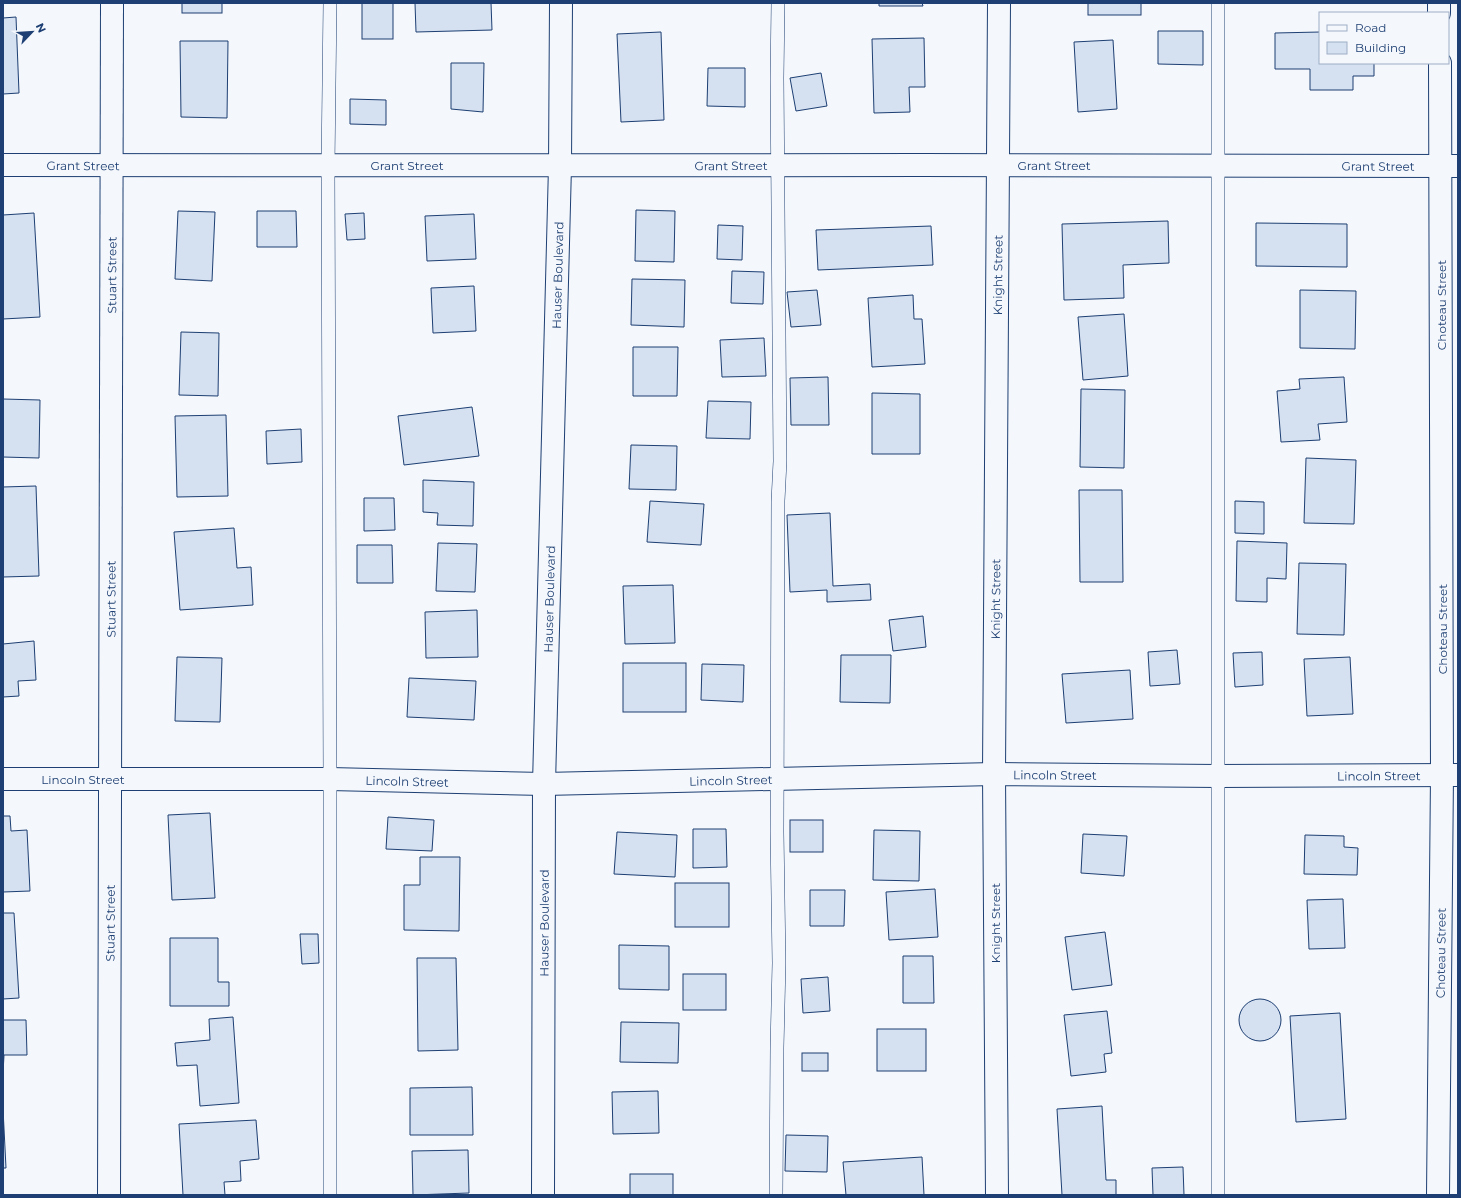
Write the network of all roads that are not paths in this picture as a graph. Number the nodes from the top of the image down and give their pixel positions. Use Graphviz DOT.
graph roads {
  1 [pos="112,3"];
  2 [pos="330,3"];
  3 [pos="561,3"];
  4 [pos="778,3"];
  5 [pos="999,3"];
  6 [pos="1218,3"];
  7 [pos="1440,64"];
  8 [pos="998,164"];
  9 [pos="3,165"];
  10 [pos="112,165"];
  11 [pos="778,165"];
  12 [pos="1218,165"];
  13 [pos="328,166"];
  14 [pos="560,166"];
  15 [pos="1449,166"];
  16 [pos="994,774"];
  17 [pos="1450,775"];
  18 [pos="1218,776"];
  19 [pos="3,779"];
  20 [pos="330,779"];
  21 [pos="777,779"];
  22 [pos="110,780"];
  23 [pos="544,784"];
  24 [pos="109,1195"];
  25 [pos="330,1195"];
  26 [pos="544,1195"];
  27 [pos="776,1195"];
  28 [pos="997,1195"];
  29 [pos="1218,1195"];
  30 [pos="1438,1195"];
  1 -- 10 [label="street, Stuart Street"];
  2 -- 13 [label="lane"];
  3 -- 14 [label="street, Hauser Boulevard"];
  4 -- 11 [label="lane"];
  5 -- 8 [label="street, Knight Street"];
  6 -- 12 [label="lane"];
  7 -- 15 [label="street, Choteau Street"];
  8 -- 11 [label="street, Grant Street"];
  8 -- 12 [label="street, Grant Street"];
  8 -- 16 [label="street, Knight Street"];
  9 -- 10 [label="street, Grant Street"];
  10 -- 13 [label="street, Grant Street"];
  10 -- 22 [label="street, Stuart Street"];
  11 -- 14 [label="street, Grant Street"];
  11 -- 21 [label="lane"];
  12 -- 15 [label="street, Grant Street"];
  12 -- 18 [label="lane"];
  13 -- 14 [label="street, Grant Street"];
  13 -- 20 [label="lane"];
  14 -- 23 [label="street, Hauser Boulevard"];
  15 -- 17 [label="street, Choteau Street"];
  16 -- 18 [label="street, Lincoln Street"];
  16 -- 21 [label="street, Lincoln Street"];
  16 -- 28 [label="street, Knight Street"];
  17 -- 18 [label="street, Lincoln Street"];
  17 -- 30 [label="street, Choteau Street"];
  18 -- 29 [label="lane"];
  19 -- 22 [label="street, Lincoln Street"];
  20 -- 22 [label="street, Lincoln Street"];
  20 -- 23 [label="street, Lincoln Street"];
  20 -- 25 [label="lane"];
  21 -- 23 [label="street, Lincoln Street"];
  21 -- 27 [label="lane"];
  22 -- 24 [label="street, Stuart Street"];
  23 -- 26 [label="street, Hauser Boulevard"];
}
